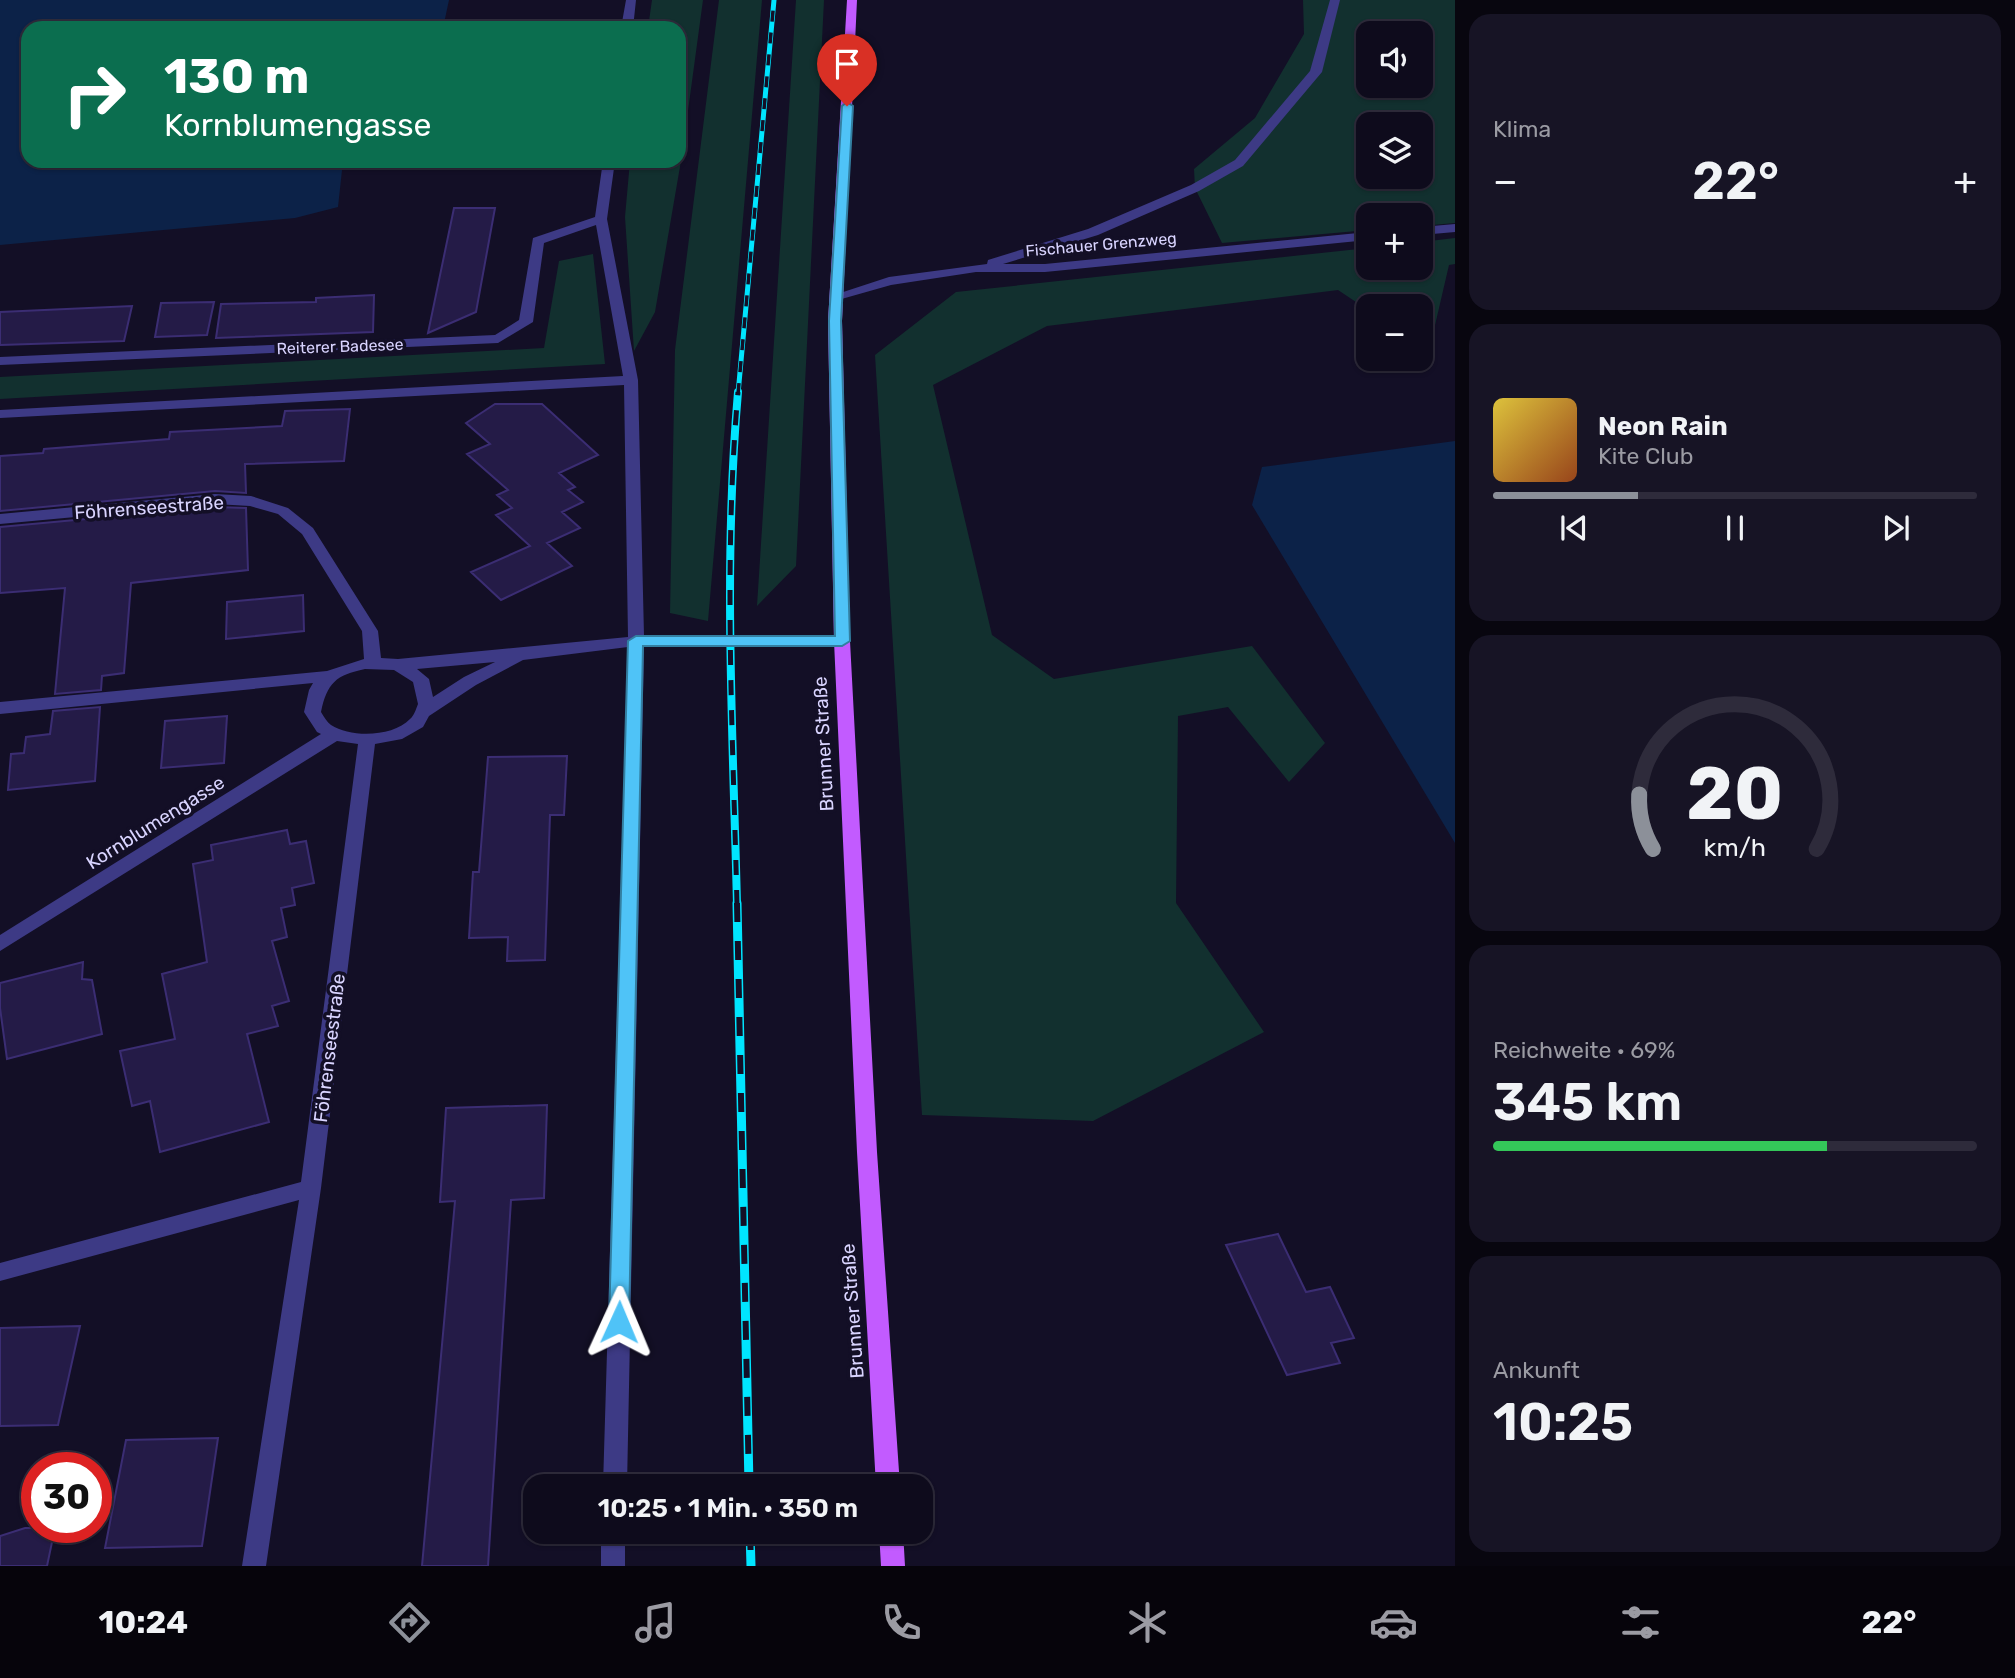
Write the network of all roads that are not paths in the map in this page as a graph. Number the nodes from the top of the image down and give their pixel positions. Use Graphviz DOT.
graph roads {
  1 [pos="631,0"];
  2 [pos="852,0"];
  3 [pos="1335,0"];
  4 [pos="628,21"];
  5 [pos="608,168"];
  6 [pos="601,219"];
  7 [pos="1455,228"];
  8 [pos="1433,230"];
  9 [pos="1356,237"];
  10 [pos="976,268"];
  11 [pos="838,296"];
  12 [pos="0,361"];
  13 [pos="631,380"];
  14 [pos="0,414"];
  15 [pos="0,519"];
  16 [pos="636,641"];
  17 [pos="842,641"];
  18 [pos="524,654"];
  19 [pos="373,663"];
  20 [pos="398,665"];
  21 [pos="331,676"];
  22 [pos="0,708"];
  23 [pos="423,712"];
  24 [pos="333,735"];
  25 [pos="367,741"];
  26 [pos="0,944"];
  27 [pos="311,1188"];
  28 [pos="0,1272"];
  29 [pos="615,1474"];
  30 [pos="887,1474"];
  31 [pos="613,1544"];
  32 [pos="892,1544"];
  33 [pos="254,1566"];
  34 [pos="612,1566"];
  35 [pos="893,1566"];
  1 -- 4 [label="street"];
  2 -- 11 [label="main road, Brunner Straße"];
  3 -- 10 [label="street"];
  5 -- 6 [label="street"];
  6 -- 12 [label="street, Reiterer Badesee"];
  6 -- 13 [label="street"];
  7 -- 8 [label="street"];
  9 -- 10 [label="street, Fischauer Grenzweg"];
  10 -- 11 [label="street, Fischauer Grenzweg"];
  11 -- 17 [label="main road, Brunner Straße"];
  13 -- 14 [label="street"];
  13 -- 16 [label="street"];
  15 -- 19 [label="street, Föhrenseestraße"];
  16 -- 17 [label="street"];
  16 -- 18 [label="street"];
  16 -- 29 [label="street"];
  17 -- 30 [label="main road, Brunner Straße"];
  18 -- 20 [label="street"];
  18 -- 23 [label="street"];
  19 -- 20 [label="street"];
  19 -- 21 [label="street"];
  20 -- 23 [label="street"];
  21 -- 22 [label="street"];
  21 -- 24 [label="street"];
  23 -- 25 [label="street"];
  24 -- 25 [label="street"];
  24 -- 26 [label="street, Kornblumengasse"];
  25 -- 27 [label="street, Föhrenseestraße"];
  27 -- 28 [label="street"];
  27 -- 33 [label="street, Föhrenseestraße"];
  31 -- 34 [label="street"];
  32 -- 35 [label="main road"];
}
